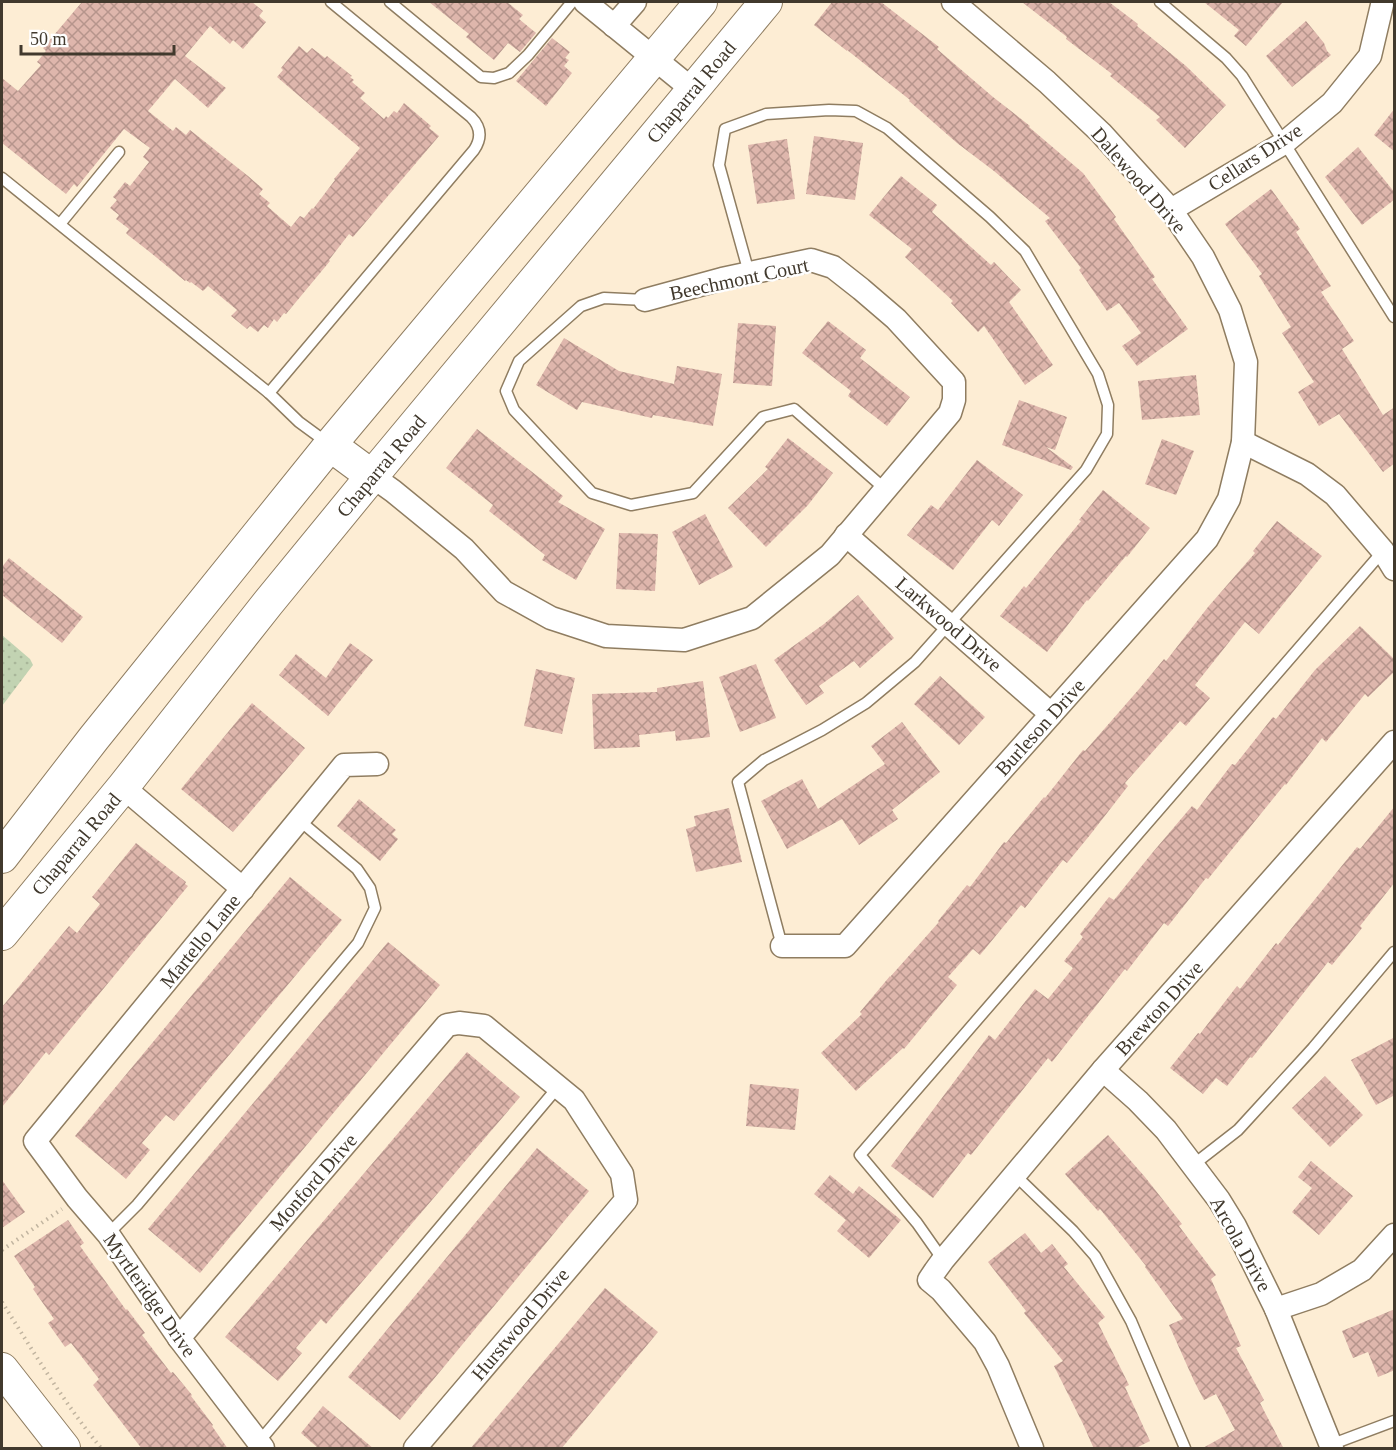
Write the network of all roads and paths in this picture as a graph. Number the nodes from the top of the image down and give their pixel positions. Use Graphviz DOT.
graph roads {
  1 [pos="331,2"];
  2 [pos="390,2"];
  3 [pos="572,2"];
  4 [pos="585,2"];
  5 [pos="634,2"];
  6 [pos="701,2"];
  7 [pos="766,2"];
  8 [pos="953,2"];
  9 [pos="1160,2"];
  10 [pos="1382,5"];
  11 [pos="614,26"];
  12 [pos="653,58"];
  13 [pos="693,90"];
  14 [pos="1284,143"];
  15 [pos="119,152"];
  16 [pos="2,178"];
  17 [pos="1171,210"];
  18 [pos="60,224"];
  19 [pos="749,273"];
  20 [pos="645,300"];
  21 [pos="1395,317"];
  22 [pos="269,393"];
  23 [pos="1243,442"];
  24 [pos="330,445"];
  25 [pos="372,476"];
  26 [pos="885,489"];
  27 [pos="846,535"];
  28 [pos="1389,560"];
  29 [pos="948,624"];
  30 [pos="1051,714"];
  31 [pos="1395,742"];
  32 [pos="377,764"];
  33 [pos="123,787"];
  34 [pos="299,820"];
  35 [pos="2,857"];
  36 [pos="243,889"];
  37 [pos="2,934"];
  38 [pos="782,946"];
  39 [pos="1395,952"];
  40 [pos="1103,1070"];
  41 [pos="558,1087"];
  42 [pos="35,1141"];
  43 [pos="1193,1165"];
  44 [pos="1015,1175"];
  45 [pos="77,1198"];
  46 [pos="108,1234"];
  47 [pos="1395,1235"];
  48 [pos="2,1250"];
  49 [pos="943,1260"];
  50 [pos="2,1302"];
  51 [pos="1276,1309"];
  52 [pos="179,1338"];
  53 [pos="2,1369"];
  54 [pos="1395,1421"];
  55 [pos="261,1446"];
  56 [pos="1331,1447"];
  57 [pos="64,1449"];
  58 [pos="101,1449"];
  59 [pos="415,1449"];
  60 [pos="1032,1449"];
  61 [pos="1185,1449"];
  1 -- 22 [label="lane"];
  2 -- 3 [label="lane"];
  4 -- 11 [label="street"];
  5 -- 11 [label="street"];
  6 -- 12 [label="main road"];
  7 -- 13 [label="main road, Chaparral Road"];
  8 -- 17 [label="street, Dalewood Drive"];
  9 -- 14 [label="lane"];
  10 -- 14 [label="street, Cellars Drive"];
  11 -- 12 [label="street"];
  12 -- 13 [label="street"];
  12 -- 24 [label="main road"];
  13 -- 25 [label="main road, Chaparral Road"];
  14 -- 17 [label="street, Cellars Drive"];
  14 -- 21 [label="lane"];
  15 -- 18 [label="lane"];
  16 -- 18 [label="lane"];
  17 -- 23 [label="street, Dalewood Drive"];
  18 -- 22 [label="lane"];
  19 -- 20 [label="street, Beechmont Court"];
  19 -- 26 [label="street, Beechmont Court"];
  19 -- 29 [label="lane"];
  20 -- 26 [label="lane"];
  22 -- 24 [label="lane"];
  23 -- 28 [label="street"];
  23 -- 30 [label="street, Burleson Drive"];
  24 -- 25 [label="main road"];
  24 -- 35 [label="main road"];
  25 -- 27 [label="street, Beechmont Court"];
  25 -- 33 [label="main road, Chaparral Road"];
  26 -- 27 [label="street, Beechmont Court"];
  27 -- 29 [label="street, Larkwood Drive"];
  28 -- 49 [label="lane"];
  29 -- 30 [label="street, Larkwood Drive"];
  29 -- 38 [label="lane"];
  30 -- 38 [label="street, Burleson Drive"];
  31 -- 40 [label="street, Brewton Drive"];
  32 -- 34 [label="street, Martello Lane"];
  33 -- 36 [label="street"];
  33 -- 37 [label="main road, Chaparral Road"];
  34 -- 36 [label="street, Martello Lane"];
  34 -- 46 [label="lane"];
  36 -- 42 [label="street, Martello Lane"];
  39 -- 43 [label="lane"];
  40 -- 43 [label="street, Arcola Drive"];
  40 -- 44 [label="street, Brewton Drive"];
  41 -- 52 [label="street, Monford Drive"];
  41 -- 55 [label="lane"];
  41 -- 59 [label="street, Hurstwood Drive"];
  42 -- 45 [label="street, Myrtleridge Drive"];
  43 -- 51 [label="street, Arcola Drive"];
  44 -- 49 [label="street, Brewton Drive"];
  44 -- 61 [label="lane"];
  45 -- 46 [label="street, Myrtleridge Drive"];
  45 -- 48 [label="path"];
  46 -- 52 [label="street, Myrtleridge Drive"];
  47 -- 51 [label="street"];
  49 -- 60 [label="street, Brewton Drive"];
  50 -- 58 [label="path"];
  51 -- 56 [label="street, Arcola Drive"];
  52 -- 55 [label="street, Myrtleridge Drive"];
  53 -- 57 [label="main road"];
  54 -- 56 [label="lane"];
}
